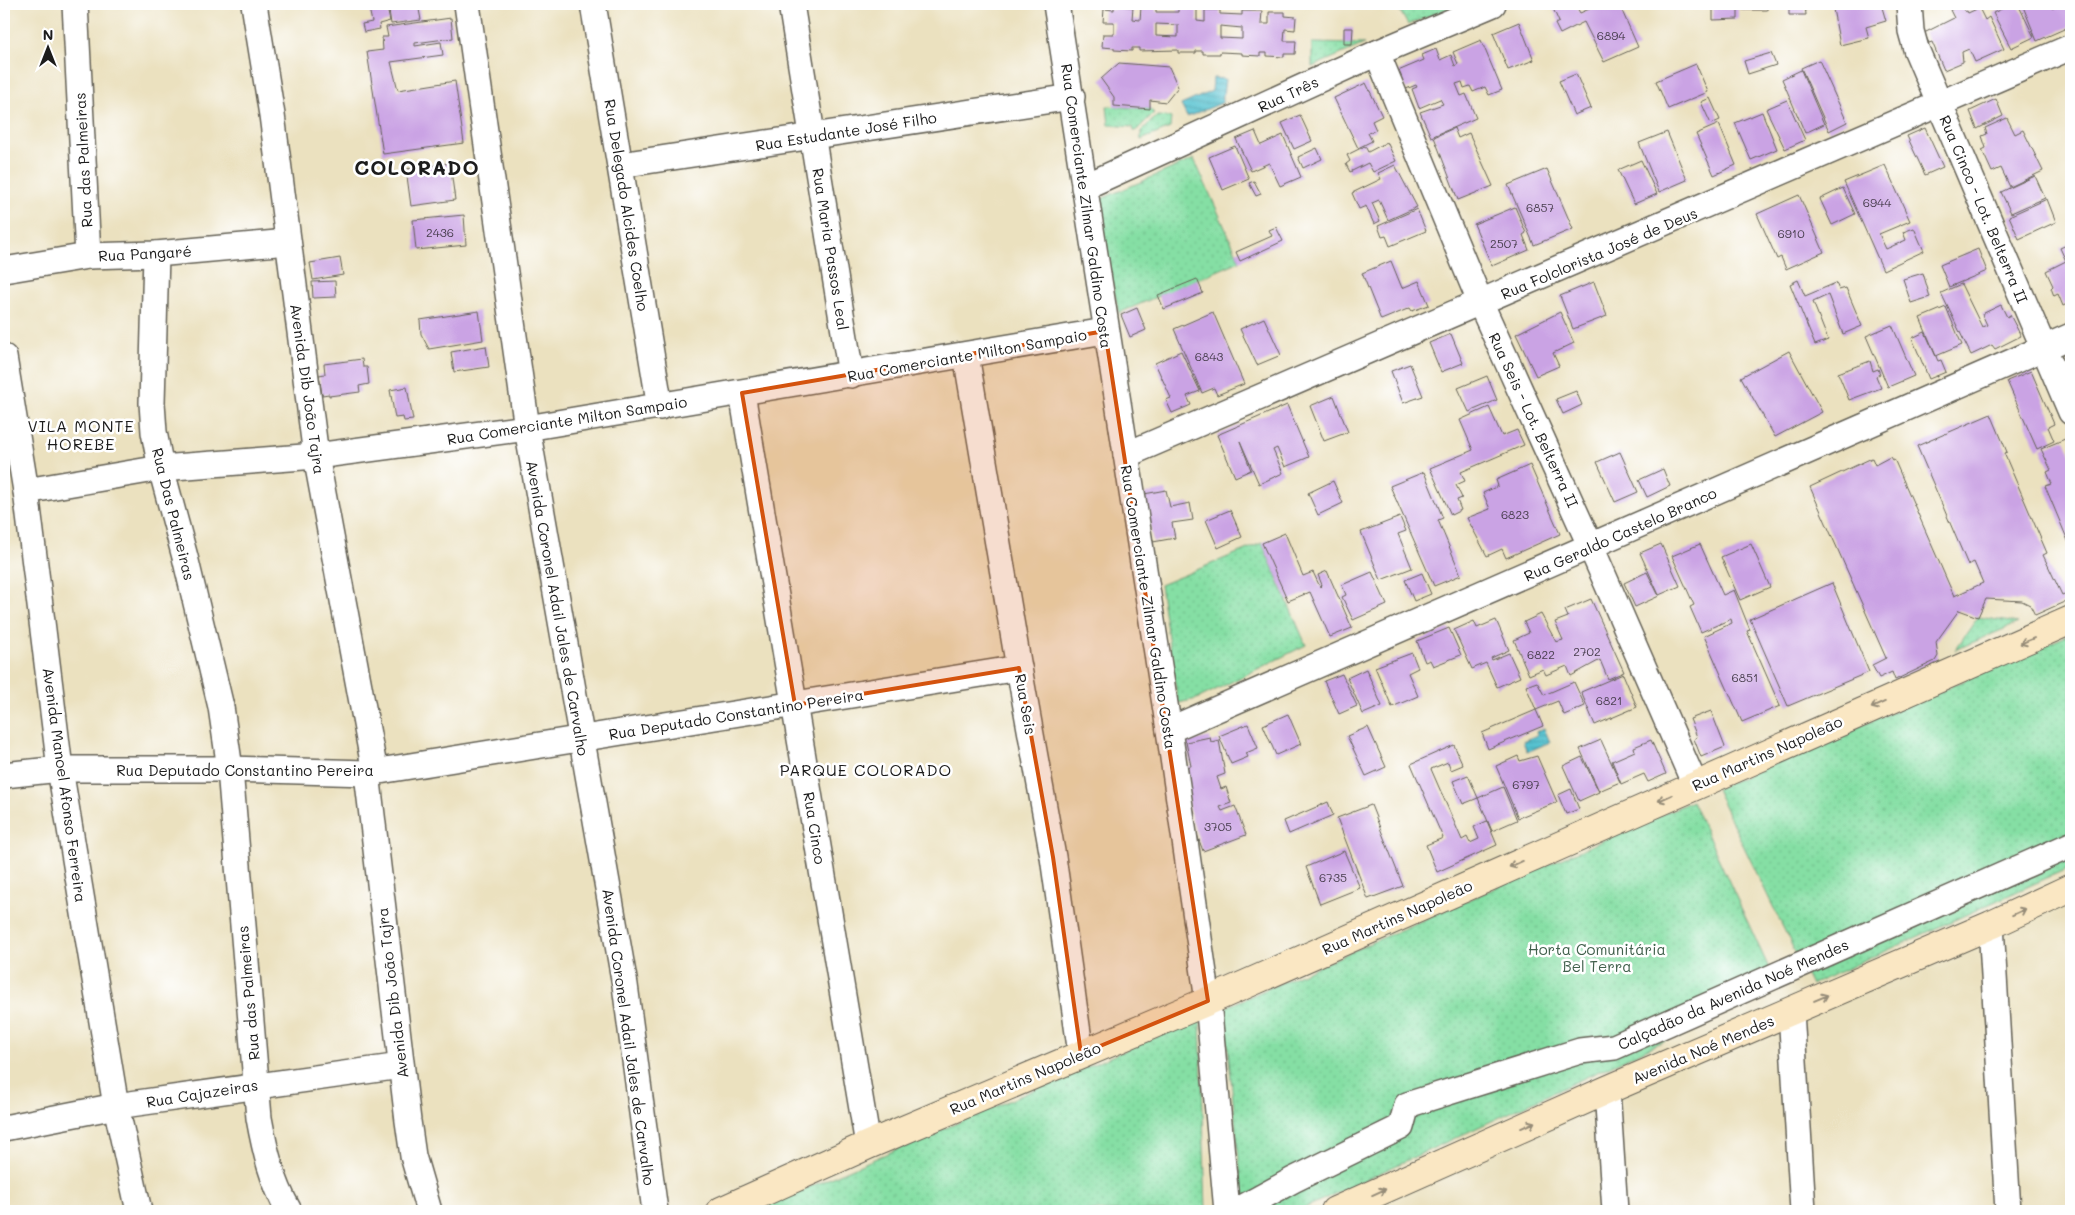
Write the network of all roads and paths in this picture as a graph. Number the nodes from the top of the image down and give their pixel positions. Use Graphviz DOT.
graph roads {
  1 [pos="75,4"];
  2 [pos="254,4"];
  3 [pos="467,4"];
  4 [pos="593,4"];
  5 [pos="791,4"];
  6 [pos="1056,4"];
  7 [pos="1493,4"];
  8 [pos="1909,4"];
  9 [pos="2071,47"];
  10 [pos="1377,53"];
  11 [pos="1072,97"];
  12 [pos="1938,104"];
  13 [pos="813,137"];
  14 [pos="620,165"];
  15 [pos="1084,187"];
  16 [pos="288,242"];
  17 [pos="156,254"];
  18 [pos="88,256"];
  19 [pos="4,270"];
  20 [pos="1481,304"];
  21 [pos="1105,331"];
  22 [pos="2071,336"];
  23 [pos="2044,348"];
  24 [pos="966,355"];
  25 [pos="4,357"];
  26 [pos="851,375"];
  27 [pos="742,393"];
  28 [pos="660,406"];
  29 [pos="2071,412"];
  30 [pos="527,428"];
  31 [pos="316,456"];
  32 [pos="1126,456"];
  33 [pos="161,468"];
  34 [pos="26,491"];
  35 [pos="1592,547"];
  36 [pos="2071,620"];
  37 [pos="1019,668"];
  38 [pos="795,705"];
  39 [pos="1168,730"];
  40 [pos="580,738"];
  41 [pos="60,769"];
  42 [pos="230,769"];
  43 [pos="371,773"];
  44 [pos="4,775"];
  45 [pos="1695,785"];
  46 [pos="2071,845"];
  47 [pos="2071,888"];
  48 [pos="1991,925"];
  49 [pos="1208,1001"];
  50 [pos="1791,1011"];
  51 [pos="1081,1054"];
  52 [pos="401,1066"];
  53 [pos="256,1085"];
  54 [pos="1607,1090"];
  55 [pos="116,1106"];
  56 [pos="4,1128"];
  57 [pos="868,1145"];
  58 [pos="1234,1210"];
  59 [pos="139,1211"];
  60 [pos="289,1211"];
  61 [pos="429,1211"];
  62 [pos="655,1211"];
  63 [pos="721,1211"];
  64 [pos="1335,1211"];
  65 [pos="1615,1211"];
  66 [pos="1803,1211"];
  67 [pos="2008,1211"];
  1 -- 18 [label="street, Rua das Palmeiras"];
  2 -- 16 [label="street, Avenida Dib João Tajra"];
  3 -- 30 [label="street, Avenida Coronel Adail Jales de Carvalho"];
  4 -- 14 [label="street, Rua Delegado Alcides Coelho"];
  5 -- 13 [label="street, Rua Maria Passos Leal"];
  6 -- 11 [label="street, Rua Comerciante Zilmar Galdino Costa"];
  7 -- 10 [label="street, Rua Três"];
  8 -- 12 [label="street, Rua Cinco - Lot. Belterra II"];
  9 -- 12 [label="street, Rua Folclorista José de Deus"];
  10 -- 15 [label="street, Rua Três"];
  10 -- 20 [label="street, Rua Seis - Lot. Belterra II"];
  11 -- 13 [label="street, Rua Estudante José Filho"];
  11 -- 15 [label="street, Rua Comerciante Zilmar Galdino Costa"];
  12 -- 20 [label="street, Rua Folclorista José de Deus"];
  12 -- 23 [label="street, Rua Cinco - Lot. Belterra II"];
  13 -- 14 [label="street, Rua Estudante José Filho"];
  13 -- 26 [label="street, Rua Maria Passos Leal"];
  14 -- 28 [label="street, Rua Delegado Alcides Coelho"];
  15 -- 21 [label="street, Rua Comerciante Zilmar Galdino Costa"];
  16 -- 17 [label="street, Rua Pangaré"];
  16 -- 31 [label="street, Avenida Dib João Tajra"];
  17 -- 18 [label="street, Rua Pangaré"];
  17 -- 33 [label="street, Rua Das Palmeiras"];
  18 -- 19 [label="street, Rua Pangaré"];
  20 -- 32 [label="street, Rua Folclorista José de Deus"];
  20 -- 35 [label="street, Rua Seis - Lot. Belterra II"];
  21 -- 24 [label="street, Rua Comerciante Milton Sampaio"];
  21 -- 32 [label="street, Rua Comerciante Zilmar Galdino Costa"];
  22 -- 23 [label="street, Rua Geraldo Castelo Branco"];
  23 -- 29 [label="street, Rua Cinco - Lot. Belterra II"];
  23 -- 35 [label="street, Rua Geraldo Castelo Branco"];
  24 -- 26 [label="street, Rua Comerciante Milton Sampaio"];
  24 -- 37 [label="street, Rua Seis"];
  25 -- 34 [label="street, Avenida Manoel Afonso Ferreira"];
  26 -- 27 [label="street, Rua Comerciante Milton Sampaio"];
  27 -- 28 [label="street, Rua Comerciante Milton Sampaio"];
  27 -- 38 [label="street, Rua Cinco"];
  28 -- 30 [label="street, Rua Comerciante Milton Sampaio"];
  30 -- 31 [label="street, Rua Comerciante Milton Sampaio"];
  30 -- 40 [label="street, Avenida Coronel Adail Jales de Carvalho"];
  31 -- 33 [label="street, Rua Comerciante Milton Sampaio"];
  31 -- 43 [label="street, Avenida Dib João Tajra"];
  32 -- 39 [label="street, Rua Comerciante Zilmar Galdino Costa"];
  33 -- 34 [label="street, Rua Comerciante Milton Sampaio"];
  33 -- 42 [label="street, Rua Das Palmeiras"];
  34 -- 41 [label="street, Avenida Manoel Afonso Ferreira"];
  35 -- 39 [label="street, Rua Geraldo Castelo Branco"];
  35 -- 45 [label="street, Rua Seis - Lot. Belterra II"];
  36 -- 45 [label="main road, Rua Martins Napoleão, one-way"];
  37 -- 38 [label="street, Rua Deputado Constantino Pereira"];
  37 -- 51 [label="street, Rua Seis"];
  38 -- 40 [label="street, Rua Deputado Constantino Pereira"];
  38 -- 57 [label="street, Rua Cinco"];
  39 -- 49 [label="street, Rua Comerciante Zilmar Galdino Costa"];
  40 -- 43 [label="street, Rua Deputado Constantino Pereira"];
  40 -- 62 [label="street, Avenida Coronel Adail Jales de Carvalho"];
  41 -- 42 [label="street, Rua Deputado Constantino Pereira"];
  41 -- 44 [label="street, Rua Deputado Constantino Pereira"];
  41 -- 55 [label="street, Avenida Manoel Afonso Ferreira"];
  42 -- 43 [label="street, Rua Deputado Constantino Pereira"];
  42 -- 53 [label="street, Rua das Palmeiras"];
  43 -- 52 [label="street, Avenida Dib João Tajra"];
  45 -- 49 [label="main road, Rua Martins Napoleão, one-way"];
  46 -- 58 [label="street, Calçadão da Avenida Noé Mendes"];
  48 -- 47 [label="main road, Avenida Noé Mendes, one-way"];
  50 -- 48 [label="main road, Avenida Noé Mendes, one-way"];
  48 -- 67 [label="street"];
  49 -- 51 [label="main road, Rua Martins Napoleão"];
  49 -- 58 [label="street, Rua Comerciante Zilmar Galdino Costa"];
  50 -- 54 [label="main road, Avenida Noé Mendes"];
  50 -- 66 [label="street"];
  51 -- 57 [label="main road, Rua Martins Napoleão"];
  52 -- 53 [label="street, Rua Cajazeiras"];
  52 -- 61 [label="street, Avenida Dib João Tajra"];
  53 -- 55 [label="street, Rua Cajazeiras"];
  53 -- 60 [label="street, Rua das Palmeiras"];
  64 -- 54 [label="main road, Avenida Noé Mendes, one-way"];
  54 -- 65 [label="street"];
  55 -- 56 [label="street, Rua Cajazeiras"];
  55 -- 59 [label="street, Avenida Manoel Afonso Ferreira"];
  57 -- 63 [label="main road, Rua Martins Napoleão"];
}
